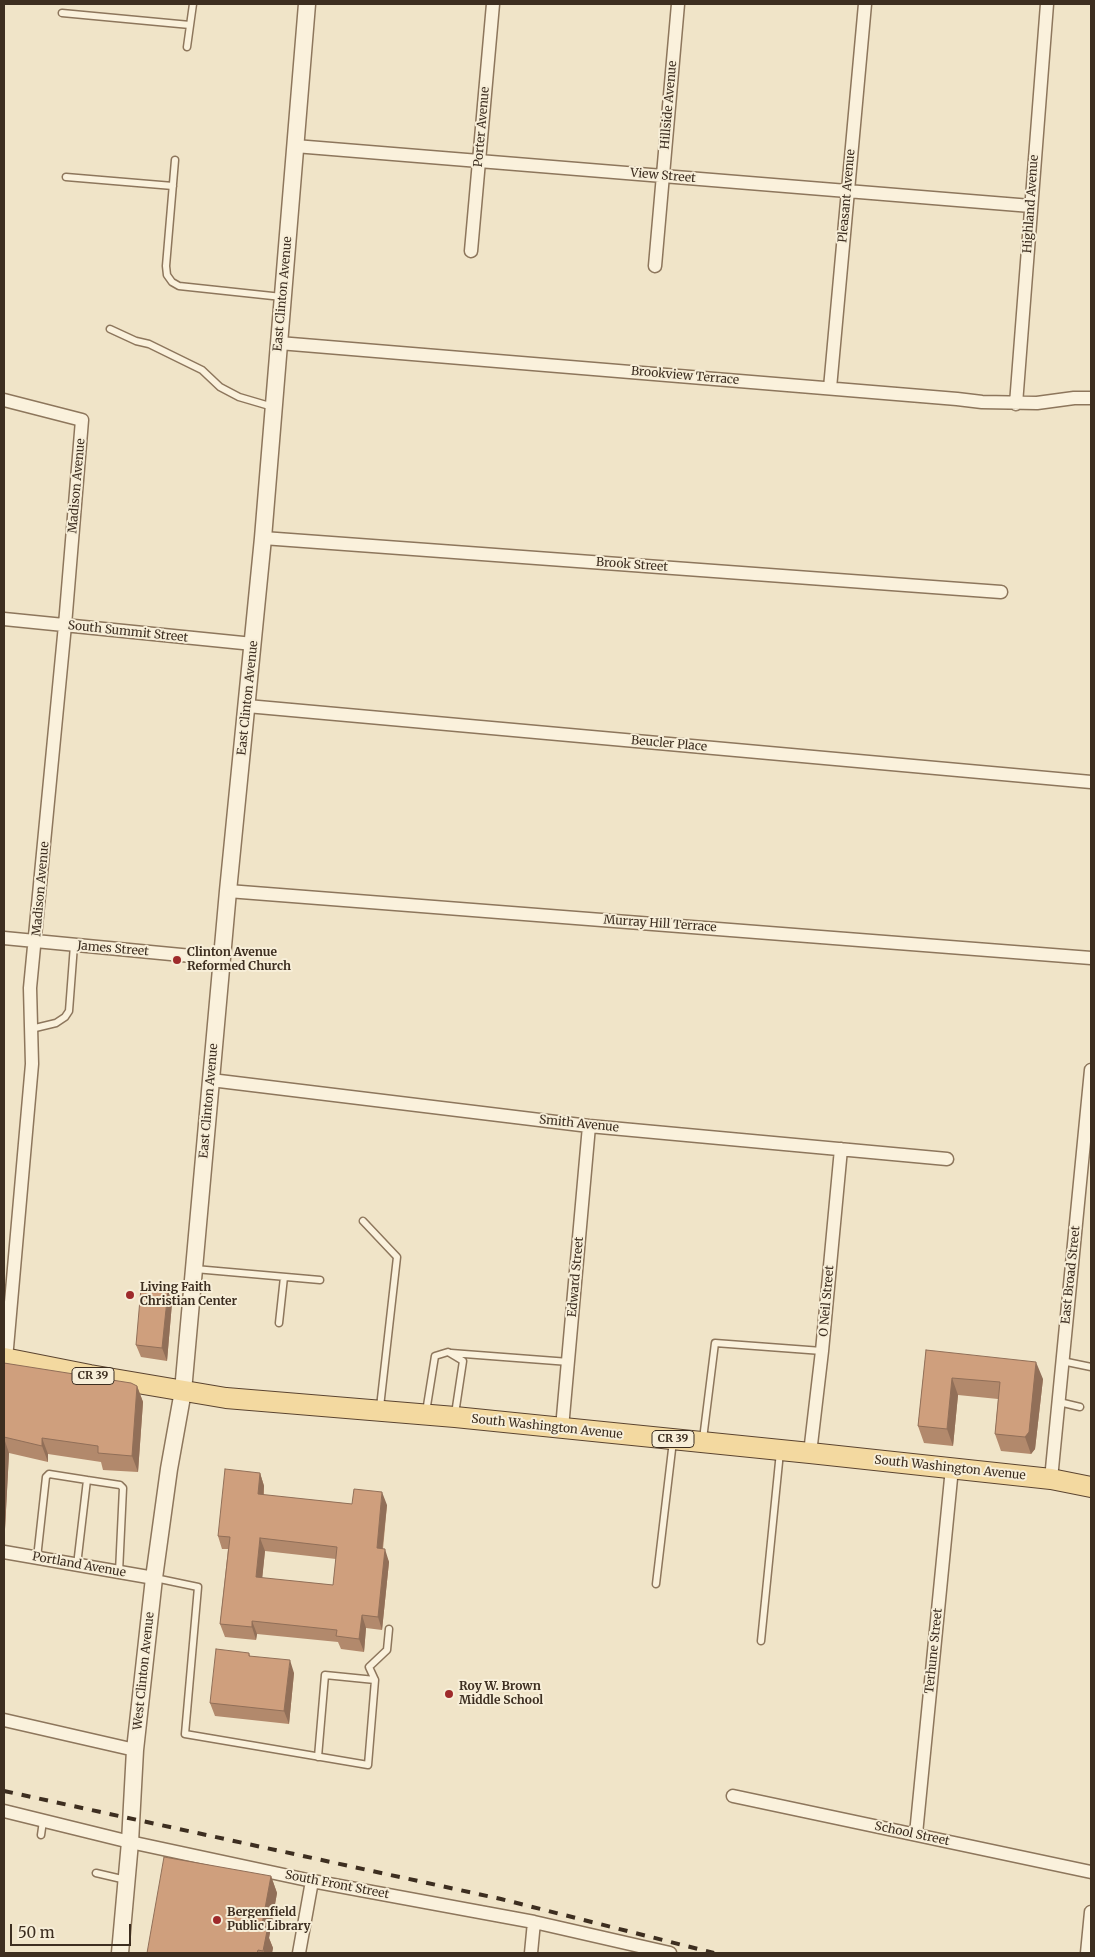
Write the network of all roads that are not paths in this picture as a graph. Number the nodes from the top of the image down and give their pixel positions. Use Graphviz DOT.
graph roads {
  1 [pos="193,4"];
  2 [pos="307,4"];
  3 [pos="493,4"];
  4 [pos="678,4"];
  5 [pos="864,4"];
  6 [pos="1047,4"];
  7 [pos="62,13"];
  8 [pos="190,25"];
  9 [pos="187,47"];
  10 [pos="295,146"];
  11 [pos="175,160"];
  12 [pos="479,161"];
  13 [pos="663,176"];
  14 [pos="66,177"];
  15 [pos="173,186"];
  16 [pos="848,191"];
  17 [pos="1031,206"];
  18 [pos="471,251"];
  19 [pos="655,266"];
  20 [pos="283,297"];
  21 [pos="110,329"];
  22 [pos="279,343"];
  23 [pos="830,388"];
  24 [pos="1091,398"];
  25 [pos="4,400"];
  26 [pos="1016,404"];
  27 [pos="274,408"];
  28 [pos="263,538"];
  29 [pos="1001,592"];
  30 [pos="4,619"];
  31 [pos="65,625"];
  32 [pos="253,644"];
  33 [pos="247,706"];
  34 [pos="1091,782"];
  35 [pos="228,891"];
  36 [pos="4,938"];
  37 [pos="36,942"];
  38 [pos="74,945"];
  39 [pos="1091,958"];
  40 [pos="223,959"];
  41 [pos="31,1028"];
  42 [pos="1091,1070"];
  43 [pos="211,1080"];
  44 [pos="589,1126"];
  45 [pos="841,1150"];
  46 [pos="947,1159"];
  47 [pos="363,1221"];
  48 [pos="194,1269"];
  49 [pos="284,1277"];
  50 [pos="320,1280"];
  51 [pos="279,1323"];
  52 [pos="822,1351"];
  53 [pos="448,1352"];
  54 [pos="5,1358"];
  55 [pos="1062,1361"];
  56 [pos="569,1362"];
  57 [pos="1091,1367"];
  58 [pos="183,1391"];
  59 [pos="1059,1402"];
  60 [pos="1080,1407"];
  61 [pos="380,1411"];
  62 [pos="426,1415"];
  63 [pos="455,1417"];
  64 [pos="562,1428"];
  65 [pos="673,1440"];
  66 [pos="703,1442"];
  67 [pos="781,1450"];
  68 [pos="810,1453"];
  69 [pos="952,1468"];
  70 [pos="1051,1479"];
  71 [pos="87,1480"];
  72 [pos="1091,1487"];
  73 [pos="4,1552"];
  74 [pos="38,1558"];
  75 [pos="77,1565"];
  76 [pos="119,1572"];
  77 [pos="154,1578"];
  78 [pos="656,1584"];
  79 [pos="389,1629"];
  80 [pos="761,1641"];
  81 [pos="375,1680"];
  82 [pos="4,1720"];
  83 [pos="135,1750"];
  84 [pos="318,1756"];
  85 [pos="733,1796"];
  86 [pos="4,1811"];
  87 [pos="43,1821"];
  88 [pos="916,1834"];
  89 [pos="41,1835"];
  90 [pos="130,1842"];
  91 [pos="1091,1872"];
  92 [pos="96,1873"];
  93 [pos="126,1880"];
  94 [pos="312,1880"];
  95 [pos="1091,1912"];
  96 [pos="534,1922"];
  97 [pos="120,1953"];
  98 [pos="299,1953"];
  99 [pos="531,1953"];
  100 [pos="670,1953"];
  101 [pos="1087,1953"];
  1 -- 8 [label="lane"];
  2 -- 10 [label="street, East Clinton Avenue"];
  3 -- 12 [label="street, Porter Avenue"];
  4 -- 13 [label="street, Hillside Avenue"];
  5 -- 16 [label="street, Pleasant Avenue"];
  6 -- 17 [label="street, Highland Avenue"];
  7 -- 8 [label="lane"];
  8 -- 9 [label="lane"];
  10 -- 12 [label="street, View Street"];
  10 -- 20 [label="street, East Clinton Avenue"];
  11 -- 15 [label="lane"];
  12 -- 13 [label="street, View Street"];
  12 -- 18 [label="street, Porter Avenue"];
  13 -- 16 [label="street, View Street"];
  13 -- 19 [label="street, Hillside Avenue"];
  14 -- 15 [label="lane"];
  15 -- 20 [label="lane"];
  16 -- 17 [label="street, View Street"];
  16 -- 23 [label="street, Pleasant Avenue"];
  17 -- 26 [label="street, Highland Avenue"];
  20 -- 22 [label="street, East Clinton Avenue"];
  21 -- 27 [label="lane"];
  22 -- 23 [label="street, Brookview Terrace"];
  22 -- 27 [label="street, East Clinton Avenue"];
  23 -- 26 [label="street, Brookview Terrace"];
  24 -- 26 [label="street, Brookview Terrace"];
  25 -- 31 [label="street, Madison Avenue"];
  27 -- 28 [label="street, East Clinton Avenue"];
  28 -- 29 [label="street, Brook Street"];
  28 -- 32 [label="street, East Clinton Avenue"];
  30 -- 31 [label="street, South Summit Street"];
  31 -- 32 [label="street, South Summit Street"];
  31 -- 37 [label="street, Madison Avenue"];
  32 -- 33 [label="street, East Clinton Avenue"];
  33 -- 34 [label="street, Beucler Place"];
  33 -- 35 [label="street, East Clinton Avenue"];
  35 -- 39 [label="street, Murray Hill Terrace"];
  35 -- 40 [label="street, East Clinton Avenue"];
  36 -- 37 [label="street, James Street"];
  37 -- 38 [label="street, James Street"];
  37 -- 41 [label="street, Madison Avenue"];
  38 -- 40 [label="street, James Street"];
  38 -- 41 [label="lane"];
  40 -- 43 [label="street, East Clinton Avenue"];
  41 -- 54 [label="street, Madison Avenue"];
  42 -- 55 [label="street, East Broad Street"];
  43 -- 44 [label="street, Smith Avenue"];
  43 -- 48 [label="street, East Clinton Avenue"];
  44 -- 45 [label="street, Smith Avenue"];
  44 -- 56 [label="street, Edward Street"];
  45 -- 46 [label="street, Smith Avenue"];
  45 -- 52 [label="street, O Neil Street"];
  47 -- 61 [label="lane"];
  48 -- 49 [label="lane"];
  48 -- 58 [label="street, East Clinton Avenue"];
  49 -- 50 [label="lane"];
  49 -- 51 [label="lane"];
  52 -- 66 [label="lane"];
  52 -- 68 [label="street, O Neil Street"];
  53 -- 56 [label="lane"];
  53 -- 62 [label="lane"];
  53 -- 63 [label="lane"];
  54 -- 58 [label="main road, South Washington Avenue / CR 39"];
  55 -- 57 [label="lane"];
  55 -- 59 [label="street, East Broad Street"];
  56 -- 64 [label="street, Edward Street"];
  58 -- 61 [label="main road, South Washington Avenue / CR 39"];
  58 -- 77 [label="street, West Clinton Avenue"];
  59 -- 60 [label="lane"];
  59 -- 70 [label="street, East Broad Street"];
  61 -- 62 [label="main road, South Washington Avenue / CR 39"];
  62 -- 63 [label="main road, South Washington Avenue / CR 39"];
  63 -- 64 [label="main road, South Washington Avenue / CR 39"];
  64 -- 65 [label="main road, South Washington Avenue / CR 39"];
  65 -- 66 [label="main road, South Washington Avenue / CR 39"];
  65 -- 78 [label="lane"];
  66 -- 67 [label="main road, South Washington Avenue / CR 39"];
  67 -- 68 [label="main road, South Washington Avenue / CR 39"];
  67 -- 80 [label="lane"];
  68 -- 69 [label="main road, South Washington Avenue / CR 39"];
  69 -- 70 [label="main road, South Washington Avenue / CR 39"];
  69 -- 88 [label="street, Terhune Street"];
  70 -- 72 [label="main road, South Washington Avenue / CR 39"];
  71 -- 74 [label="lane"];
  71 -- 75 [label="lane"];
  71 -- 76 [label="lane"];
  73 -- 74 [label="street, Portland Avenue"];
  74 -- 75 [label="street, Portland Avenue"];
  75 -- 76 [label="street, Portland Avenue"];
  76 -- 77 [label="street, Portland Avenue"];
  77 -- 83 [label="street, West Clinton Avenue"];
  77 -- 84 [label="lane"];
  79 -- 81 [label="lane"];
  81 -- 84 [label="lane"];
  81 -- 84 [label="lane"];
  82 -- 83 [label="street"];
  83 -- 90 [label="street, West Clinton Avenue"];
  85 -- 88 [label="street, School Street"];
  86 -- 87 [label="street, South Front Street"];
  87 -- 89 [label="lane"];
  87 -- 90 [label="street, South Front Street"];
  88 -- 91 [label="street, School Street"];
  90 -- 93 [label="street, West Clinton Avenue"];
  90 -- 94 [label="street, South Front Street"];
  92 -- 93 [label="lane"];
  93 -- 97 [label="street, West Clinton Avenue"];
  94 -- 96 [label="street, South Front Street"];
  94 -- 98 [label="street"];
  95 -- 101 [label="street"];
  96 -- 99 [label="street"];
  96 -- 100 [label="street, South Front Street"];
}
